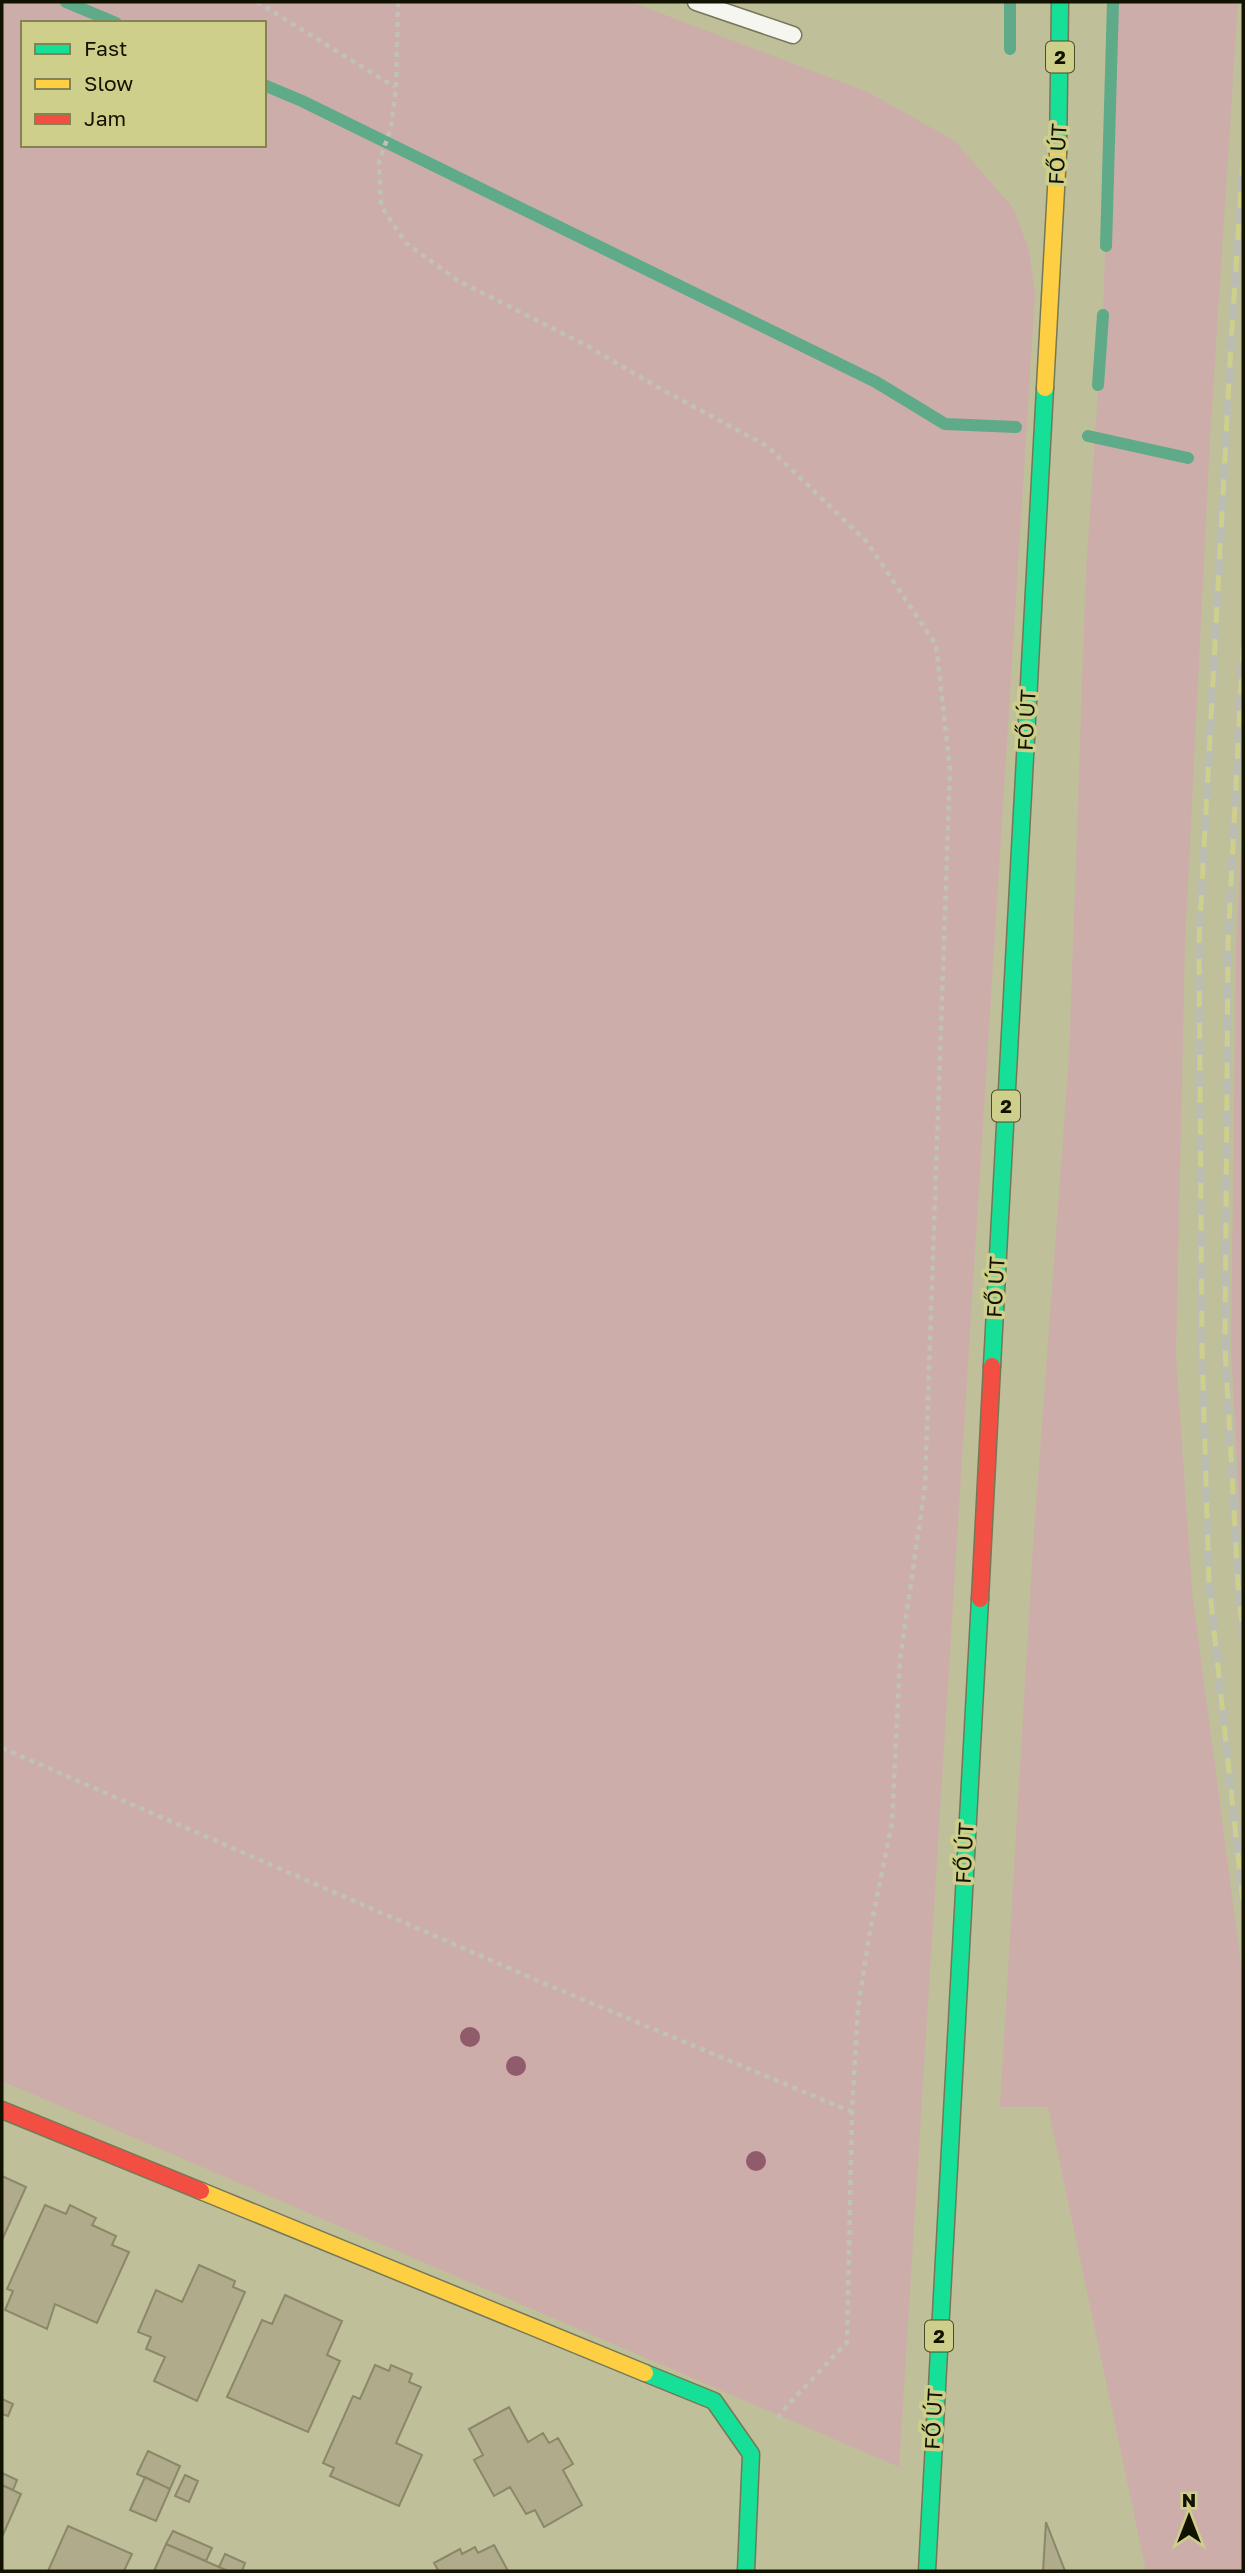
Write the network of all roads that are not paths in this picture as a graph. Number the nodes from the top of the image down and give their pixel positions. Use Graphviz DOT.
graph roads {
  1 [pos="696,2"];
  2 [pos="1060,2"];
  3 [pos="793,35"];
  4 [pos="2,2110"];
  5 [pos="746,2571"];
  6 [pos="927,2571"];
  1 -- 3 [label="lane"];
  2 -- 6 [label="main road, FŐ ÚT / 2"];
  4 -- 5 [label="main road"];
}
